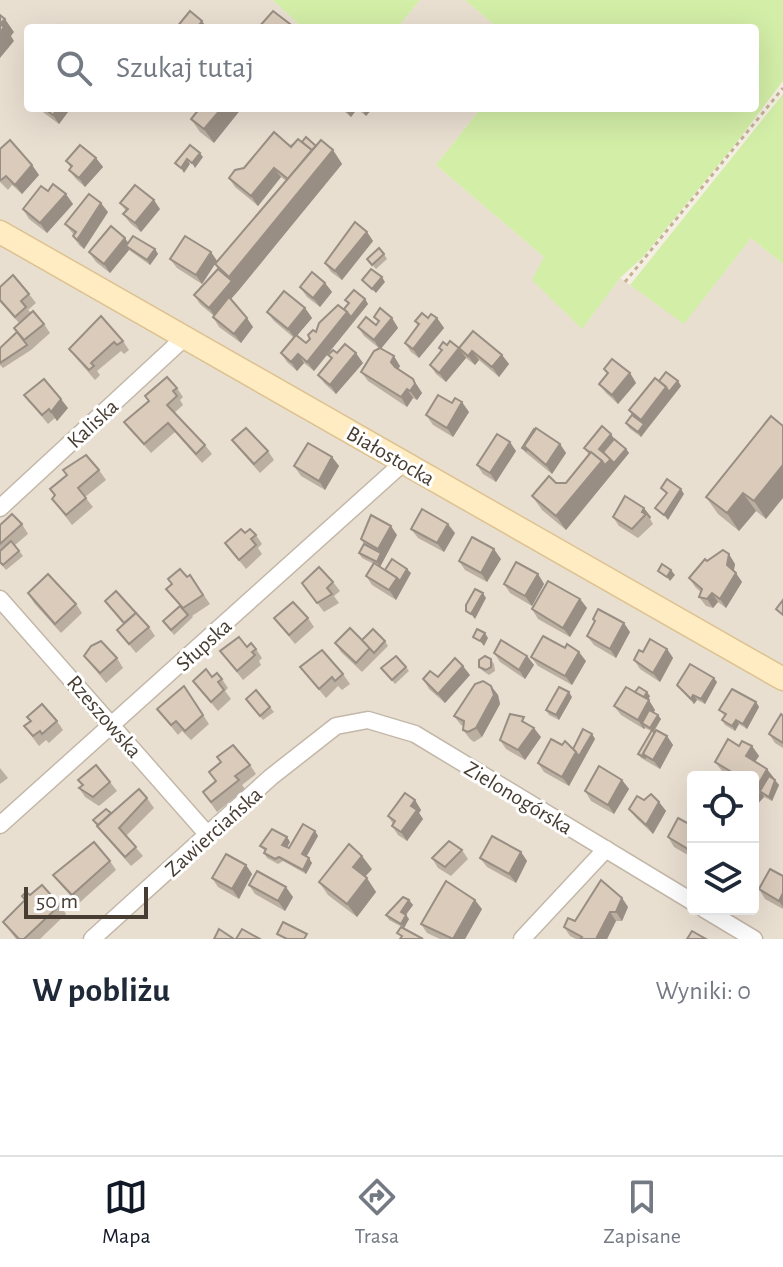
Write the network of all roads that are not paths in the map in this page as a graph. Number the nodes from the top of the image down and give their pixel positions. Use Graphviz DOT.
graph roads {
  1 [pos="0,232"];
  2 [pos="184,338"];
  3 [pos="404,462"];
  4 [pos="0,508"];
  5 [pos="0,599"];
  6 [pos="783,679"];
  7 [pos="114,725"];
  8 [pos="336,726"];
  9 [pos="0,825"];
  10 [pos="208,835"];
  11 [pos="606,849"];
  12 [pos="687,898"];
  13 [pos="714,915"];
  14 [pos="92,939"];
  15 [pos="522,939"];
  16 [pos="754,939"];
  1 -- 2 [label="street, Białostocka"];
  2 -- 3 [label="street, Białostocka"];
  2 -- 4 [label="street, Kaliska"];
  3 -- 6 [label="street, Białostocka"];
  3 -- 7 [label="street, Słupska"];
  5 -- 7 [label="street, Rzeszowska"];
  7 -- 9 [label="street, Słupska"];
  7 -- 10 [label="street, Rzeszowska"];
  8 -- 10 [label="street, Zawierciańska"];
  8 -- 11 [label="street, Zielonogórska"];
  10 -- 14 [label="street, Zawierciańska"];
  11 -- 12 [label="street, Zielonogórska"];
  11 -- 15 [label="street"];
  13 -- 16 [label="street"];
}
